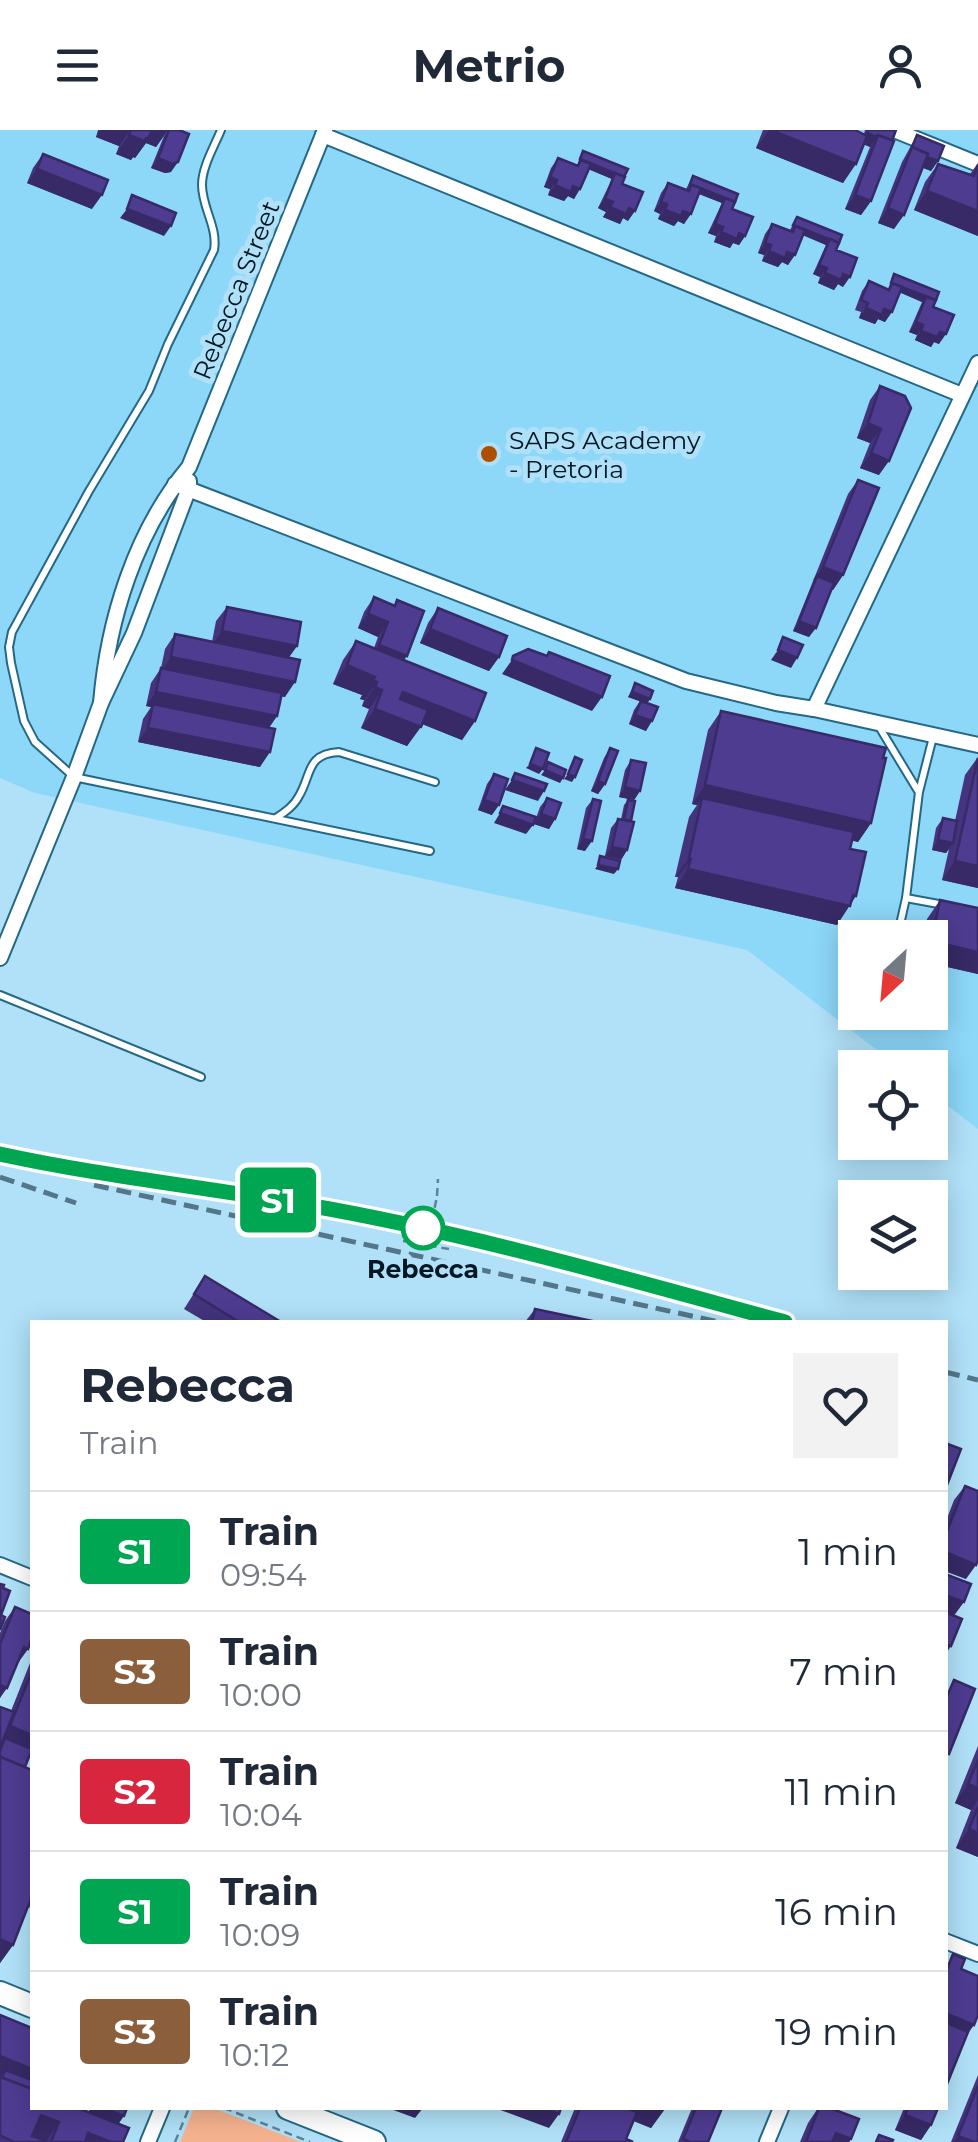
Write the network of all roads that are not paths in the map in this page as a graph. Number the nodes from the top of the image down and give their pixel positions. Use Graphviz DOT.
graph roads {
  1 [pos="220,130"];
  2 [pos="894,130"];
  3 [pos="324,133"];
  4 [pos="978,164"];
  5 [pos="978,363"];
  6 [pos="962,396"];
  7 [pos="182,486"];
  8 [pos="101,703"];
  9 [pos="814,709"];
  10 [pos="876,723"];
  11 [pos="934,735"];
  12 [pos="978,745"];
  13 [pos="74,777"];
  14 [pos="435,782"];
  15 [pos="919,792"];
  16 [pos="276,818"];
  17 [pos="430,851"];
  18 [pos="906,898"];
  19 [pos="960,909"];
  20 [pos="901,920"];
  21 [pos="0,958"];
  22 [pos="0,995"];
  23 [pos="201,1077"];
  24 [pos="0,1565"];
  25 [pos="30,1577"];
  26 [pos="948,1942"];
  27 [pos="978,1954"];
  28 [pos="0,1993"];
  29 [pos="30,2005"];
  30 [pos="161,2110"];
  31 [pos="299,2110"];
  32 [pos="780,2110"];
  33 [pos="148,2142"];
  34 [pos="374,2142"];
  35 [pos="767,2142"];
  1 -- 13 [label="lane"];
  2 -- 4 [label="street"];
  3 -- 6 [label="street"];
  3 -- 7 [label="street, Rebecca Street"];
  5 -- 6 [label="street"];
  6 -- 9 [label="street"];
  7 -- 8 [label="street, Rebecca Street"];
  7 -- 8 [label="street, Rebecca Street"];
  7 -- 9 [label="street"];
  8 -- 13 [label="street, Rebecca Street"];
  9 -- 10 [label="street"];
  10 -- 11 [label="street"];
  10 -- 15 [label="lane"];
  11 -- 12 [label="street"];
  11 -- 15 [label="lane"];
  13 -- 16 [label="lane"];
  13 -- 21 [label="street, Rebecca Street"];
  14 -- 16 [label="lane"];
  15 -- 18 [label="lane"];
  16 -- 17 [label="lane"];
  18 -- 19 [label="lane"];
  18 -- 20 [label="lane"];
  22 -- 23 [label="lane"];
  24 -- 25 [label="street"];
  26 -- 27 [label="street"];
  28 -- 29 [label="main road"];
  30 -- 33 [label="street"];
  31 -- 34 [label="main road"];
  32 -- 35 [label="street"];
}
